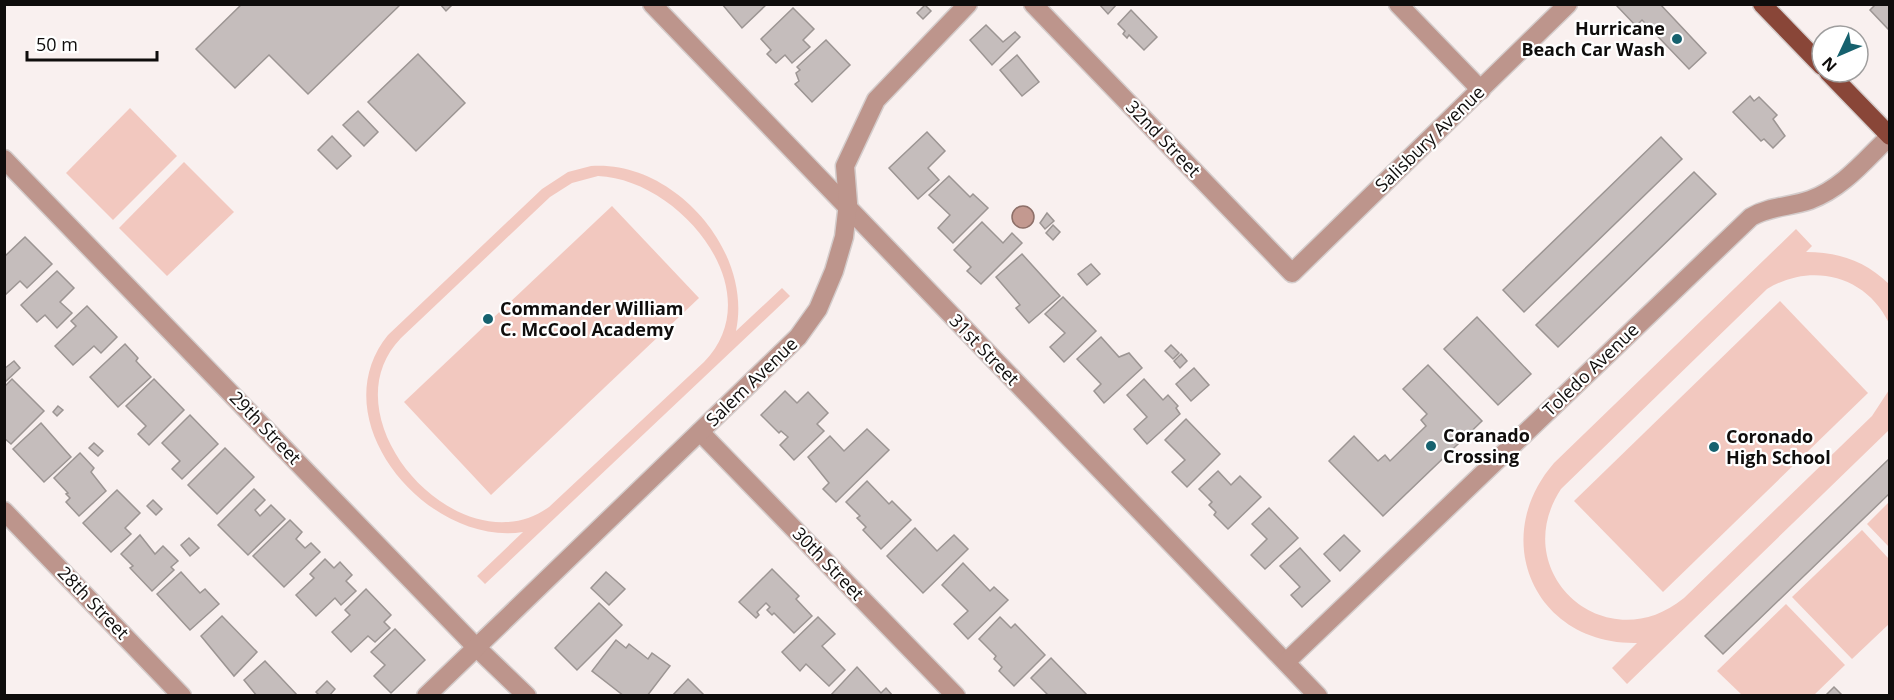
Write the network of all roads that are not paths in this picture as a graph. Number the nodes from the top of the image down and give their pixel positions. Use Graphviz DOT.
graph roads {
  1 [pos="652,4"];
  2 [pos="968,4"];
  3 [pos="1033,4"];
  4 [pos="1398,4"];
  5 [pos="1568,4"];
  6 [pos="1762,4"];
  7 [pos="1810,54"];
  8 [pos="1840,84"];
  9 [pos="1481,90"];
  10 [pos="1890,136"];
  11 [pos="4,159"];
  12 [pos="847,209"];
  13 [pos="1292,273"];
  14 [pos="700,432"];
  15 [pos="4,511"];
  16 [pos="476,647"];
  17 [pos="1286,662"];
  18 [pos="182,696"];
  19 [pos="426,696"];
  20 [pos="527,696"];
  21 [pos="956,696"];
  22 [pos="1318,696"];
  1 -- 12 [label="street, 31st Street"];
  2 -- 12 [label="street, Salem Avenue"];
  3 -- 13 [label="street, 32nd Street"];
  4 -- 9 [label="street"];
  5 -- 9 [label="street, Salisbury Avenue"];
  6 -- 7 [label="main road"];
  8 -- 10 [label="main road"];
  9 -- 13 [label="street, Salisbury Avenue"];
  10 -- 17 [label="street, Toledo Avenue"];
  11 -- 16 [label="street, 29th Street"];
  12 -- 14 [label="street, Salem Avenue"];
  12 -- 17 [label="street, 31st Street"];
  14 -- 16 [label="street, Salem Avenue"];
  14 -- 21 [label="street, 30th Street"];
  15 -- 18 [label="street, 28th Street"];
  16 -- 19 [label="street, Salem Avenue"];
  16 -- 20 [label="street, 29th Street"];
  17 -- 22 [label="street, 31st Street"];
}
